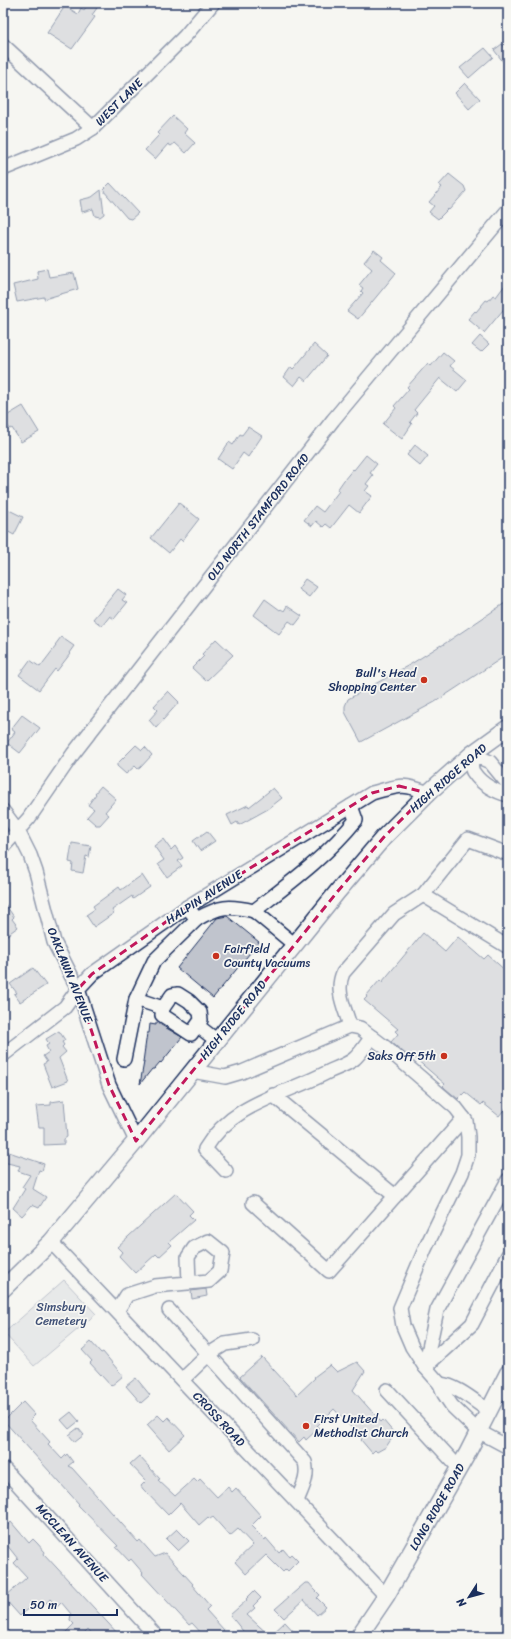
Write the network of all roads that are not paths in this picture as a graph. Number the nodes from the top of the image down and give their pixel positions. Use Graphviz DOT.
graph roads {
  1 [pos="213,3"];
  2 [pos="3,44"];
  3 [pos="93,128"];
  4 [pos="3,169"];
  5 [pos="508,210"];
  6 [pos="508,728"];
  7 [pos="472,754"];
  8 [pos="508,784"];
  9 [pos="428,793"];
  10 [pos="508,795"];
  11 [pos="350,806"];
  12 [pos="3,811"];
  13 [pos="18,831"];
  14 [pos="3,847"];
  15 [pos="508,854"];
  16 [pos="423,895"];
  17 [pos="186,907"];
  18 [pos="254,911"];
  19 [pos="197,918"];
  20 [pos="295,945"];
  21 [pos="508,947"];
  22 [pos="78,989"];
  23 [pos="136,999"];
  24 [pos="163,1008"];
  25 [pos="198,1026"];
  26 [pos="350,1026"];
  27 [pos="372,1037"];
  28 [pos="216,1040"];
  29 [pos="3,1055"];
  30 [pos="124,1059"];
  31 [pos="192,1071"];
  32 [pos="273,1094"];
  33 [pos="464,1118"];
  34 [pos="136,1141"];
  35 [pos="226,1171"];
  36 [pos="508,1180"];
  37 [pos="395,1196"];
  38 [pos="253,1203"];
  39 [pos="51,1242"];
  40 [pos="508,1255"];
  41 [pos="5,1282"];
  42 [pos="189,1283"];
  43 [pos="169,1310"];
  44 [pos="116,1311"];
  45 [pos="252,1340"];
  46 [pos="209,1354"];
  47 [pos="425,1367"];
  48 [pos="508,1373"];
  49 [pos="182,1380"];
  50 [pos="440,1384"];
  51 [pos="387,1390"];
  52 [pos="488,1411"];
  53 [pos="478,1431"];
  54 [pos="508,1447"];
  55 [pos="3,1468"];
  56 [pos="459,1468"];
  57 [pos="297,1501"];
  58 [pos="386,1596"];
  59 [pos="156,1636"];
  60 [pos="359,1636"];
  1 -- 3 [label="street, WEST LANE"];
  2 -- 3 [label="street"];
  3 -- 4 [label="street, WEST LANE"];
  5 -- 13 [label="street, OLD NORTH STAMFORD ROAD"];
  6 -- 7 [label="main road, HIGH RIDGE ROAD"];
  7 -- 8 [label="street"];
  7 -- 9 [label="main road, HIGH RIDGE ROAD"];
  7 -- 10 [label="street"];
  9 -- 11 [label="street, HALPIN AVENUE"];
  9 -- 20 [label="main road, HIGH RIDGE ROAD"];
  11 -- 17 [label="street, HALPIN AVENUE"];
  11 -- 18 [label="street"];
  12 -- 13 [label="street, OAKLAWN AVENUE"];
  13 -- 14 [label="street, OLD NORTH STAMFORD ROAD"];
  13 -- 22 [label="street, OAKLAWN AVENUE"];
  15 -- 16 [label="street"];
  16 -- 21 [label="street"];
  16 -- 26 [label="street"];
  17 -- 19 [label="street"];
  17 -- 22 [label="street, HALPIN AVENUE"];
  18 -- 19 [label="street"];
  18 -- 20 [label="street"];
  19 -- 23 [label="street"];
  20 -- 28 [label="main road, HIGH RIDGE ROAD"];
  22 -- 29 [label="street, HALPIN AVENUE"];
  22 -- 34 [label="street, OAKLAWN AVENUE"];
  23 -- 24 [label="street"];
  23 -- 30 [label="street"];
  24 -- 25 [label="street"];
  24 -- 25 [label="street"];
  25 -- 28 [label="street"];
  26 -- 27 [label="street"];
  26 -- 31 [label="street"];
  27 -- 32 [label="street"];
  27 -- 33 [label="street"];
  28 -- 31 [label="main road, HIGH RIDGE ROAD"];
  31 -- 34 [label="main road, HIGH RIDGE ROAD"];
  32 -- 35 [label="street"];
  32 -- 37 [label="street"];
  33 -- 37 [label="street"];
  33 -- 47 [label="street"];
  34 -- 39 [label="main road, HIGH RIDGE ROAD"];
  36 -- 47 [label="street"];
  37 -- 38 [label="street"];
  39 -- 41 [label="main road, HIGH RIDGE ROAD"];
  39 -- 44 [label="street, CROSS ROAD"];
  40 -- 47 [label="street"];
  42 -- 44 [label="street"];
  43 -- 46 [label="street"];
  44 -- 49 [label="street, CROSS ROAD"];
  45 -- 46 [label="street"];
  46 -- 49 [label="street"];
  46 -- 57 [label="street"];
  47 -- 50 [label="street"];
  48 -- 52 [label="main road, LONG RIDGE ROAD"];
  49 -- 57 [label="street, CROSS ROAD"];
  50 -- 52 [label="street"];
  50 -- 53 [label="street"];
  51 -- 56 [label="street"];
  52 -- 53 [label="main road, LONG RIDGE ROAD"];
  53 -- 54 [label="street"];
  53 -- 56 [label="main road, LONG RIDGE ROAD"];
  55 -- 59 [label="street, MCCLEAN AVENUE"];
  56 -- 58 [label="main road, LONG RIDGE ROAD"];
  57 -- 58 [label="street, CROSS ROAD"];
  58 -- 60 [label="main road, LONG RIDGE ROAD"];
}
